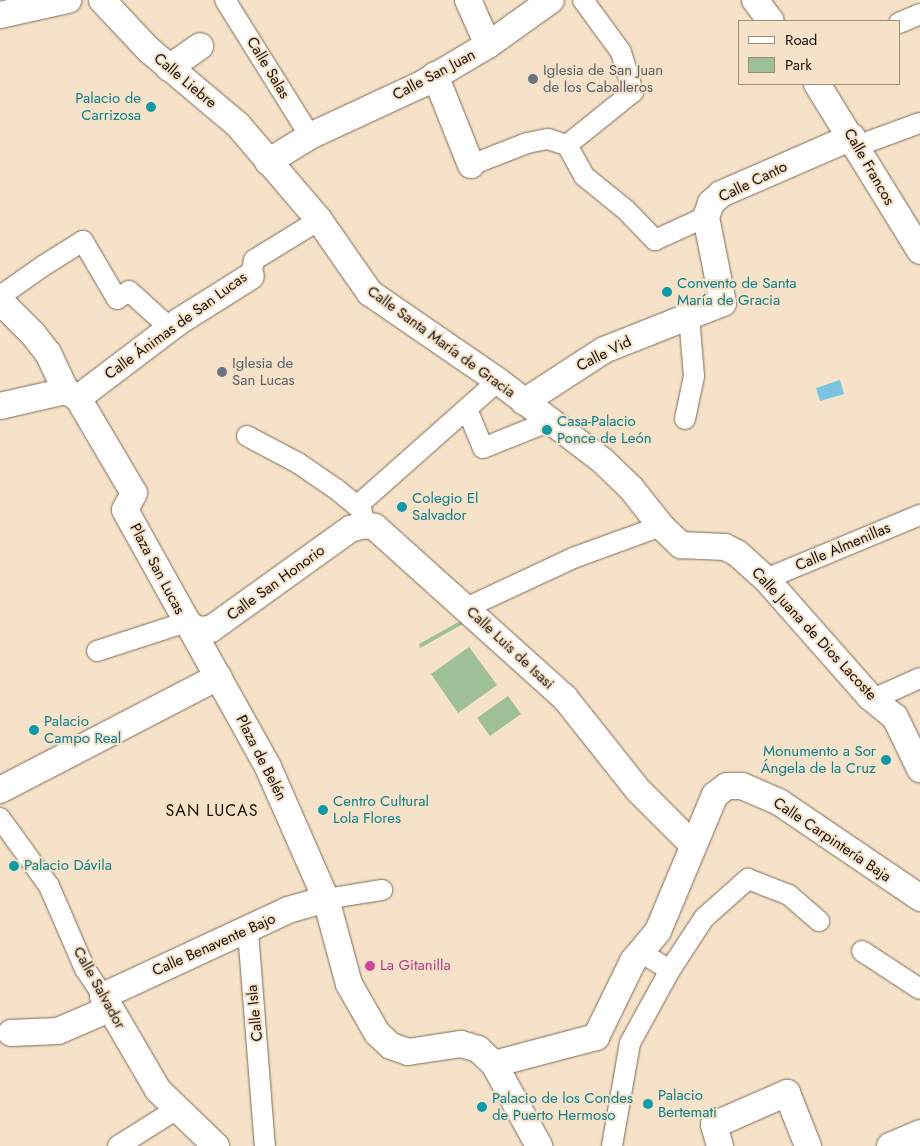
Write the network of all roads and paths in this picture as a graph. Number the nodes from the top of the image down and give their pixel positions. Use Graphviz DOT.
graph roads {
  1 [pos="68,0"];
  2 [pos="102,0"];
  3 [pos="225,0"];
  4 [pos="468,0"];
  5 [pos="551,0"];
  6 [pos="583,0"];
  7 [pos="755,0"];
  8 [pos="920,14"];
  9 [pos="0,15"];
  10 [pos="770,20"];
  11 [pos="900,23"];
  12 [pos="488,45"];
  13 [pos="200,46"];
  14 [pos="169,68"];
  15 [pos="436,76"];
  16 [pos="818,85"];
  17 [pos="920,123"];
  18 [pos="310,136"];
  19 [pos="854,142"];
  20 [pos="567,145"];
  21 [pos="268,162"];
  22 [pos="471,165"];
  23 [pos="706,217"];
  24 [pos="319,220"];
  25 [pos="920,251"];
  26 [pos="251,276"];
  27 [pos="1,300"];
  28 [pos="689,316"];
  29 [pos="170,328"];
  30 [pos="498,381"];
  31 [pos="72,394"];
  32 [pos="524,402"];
  33 [pos="0,406"];
  34 [pos="467,409"];
  35 [pos="686,418"];
  36 [pos="550,420"];
  37 [pos="247,436"];
  38 [pos="920,515"];
  39 [pos="361,516"];
  40 [pos="661,526"];
  41 [pos="766,579"];
  42 [pos="466,608"];
  43 [pos="186,622"];
  44 [pos="97,651"];
  45 [pos="218,677"];
  46 [pos="920,678"];
  47 [pos="873,699"];
  48 [pos="920,769"];
  49 [pos="0,790"];
  50 [pos="0,818"];
  51 [pos="693,845"];
  52 [pos="382,890"];
  53 [pos="920,898"];
  54 [pos="326,899"];
  55 [pos="819,921"];
  56 [pos="248,932"];
  57 [pos="862,951"];
  58 [pos="640,952"];
  59 [pos="670,970"];
  60 [pos="920,989"];
  61 [pos="106,1003"];
  62 [pos="5,1034"];
  63 [pos="494,1064"];
  64 [pos="177,1109"];
  65 [pos="920,1132"];
  66 [pos="118,1146"];
  67 [pos="216,1146"];
  68 [pos="265,1146"];
  69 [pos="539,1146"];
  70 [pos="612,1146"];
  71 [pos="720,1146"];
  72 [pos="808,1146"];
  73 [pos="890,1146"];
  1 -- 9 [label="street"];
  2 -- 14 [label="street, Calle Liebre"];
  3 -- 18 [label="street, Calle Salas"];
  4 -- 12 [label="street"];
  5 -- 12 [label="street, Calle San Juan"];
  6 -- 20 [label="street"];
  7 -- 10 [label="street"];
  8 -- 11 [label="street"];
  12 -- 15 [label="street, Calle San Juan"];
  13 -- 14 [label="street"];
  14 -- 21 [label="street, Calle Liebre"];
  15 -- 18 [label="street, Calle San Juan"];
  15 -- 22 [label="street"];
  16 -- 19 [label="street, Calle Francos"];
  17 -- 19 [label="street"];
  18 -- 21 [label="street, Calle San Juan"];
  19 -- 23 [label="street, Calle Canto"];
  19 -- 25 [label="street, Calle Francos"];
  20 -- 22 [label="street"];
  20 -- 23 [label="street"];
  21 -- 24 [label="street, Calle Santa María de Gracia"];
  23 -- 28 [label="street, Calle Canto"];
  24 -- 26 [label="street, Calle Ánimas de San Lucas"];
  24 -- 30 [label="street, Calle Santa María de Gracia"];
  26 -- 29 [label="street, Calle Ánimas de San Lucas"];
  27 -- 29 [label="street"];
  27 -- 31 [label="street"];
  28 -- 32 [label="street, Calle Vid"];
  28 -- 35 [label="street"];
  29 -- 31 [label="street, Calle Ánimas de San Lucas"];
  30 -- 32 [label="street, Calle Santa María de Gracia"];
  30 -- 34 [label="street"];
  31 -- 33 [label="street"];
  31 -- 43 [label="street, Plaza San Lucas"];
  32 -- 36 [label="street, Calle Juana de Dios Lacoste"];
  34 -- 36 [label="street"];
  34 -- 39 [label="street"];
  36 -- 40 [label="street, Calle Juana de Dios Lacoste"];
  37 -- 39 [label="street"];
  38 -- 41 [label="street, Calle Almenillas"];
  39 -- 42 [label="street, Calle Luis de Isasi"];
  39 -- 43 [label="street, Calle San Honorio"];
  40 -- 41 [label="street, Calle Juana de Dios Lacoste"];
  40 -- 42 [label="street"];
  41 -- 47 [label="street, Calle Juana de Dios Lacoste"];
  42 -- 51 [label="street, Calle Luis de Isasi"];
  43 -- 44 [label="street"];
  43 -- 45 [label="street, Plaza de Belén"];
  45 -- 49 [label="street"];
  45 -- 54 [label="street, Plaza de Belén"];
  46 -- 47 [label="street"];
  47 -- 48 [label="street, Calle Juana de Dios Lacoste"];
  50 -- 61 [label="street, Calle Salvador"];
  51 -- 53 [label="street, Calle Carpintería Baja"];
  51 -- 58 [label="street"];
  52 -- 54 [label="street"];
  54 -- 56 [label="street, Calle Benavente Bajo"];
  54 -- 63 [label="street, Plaza de Belén"];
  55 -- 59 [label="street"];
  56 -- 61 [label="street, Calle Benavente Bajo"];
  56 -- 68 [label="street, Calle Isla"];
  57 -- 60 [label="street"];
  58 -- 59 [label="street"];
  58 -- 63 [label="street"];
  59 -- 70 [label="street"];
  61 -- 62 [label="street, Calle Benavente Bajo"];
  61 -- 64 [label="street, Calle Salvador"];
  63 -- 69 [label="street"];
  64 -- 66 [label="street"];
  64 -- 67 [label="street, Calle Salvador"];
  65 -- 73 [label="street"];
  71 -- 72 [label="street"];
}
